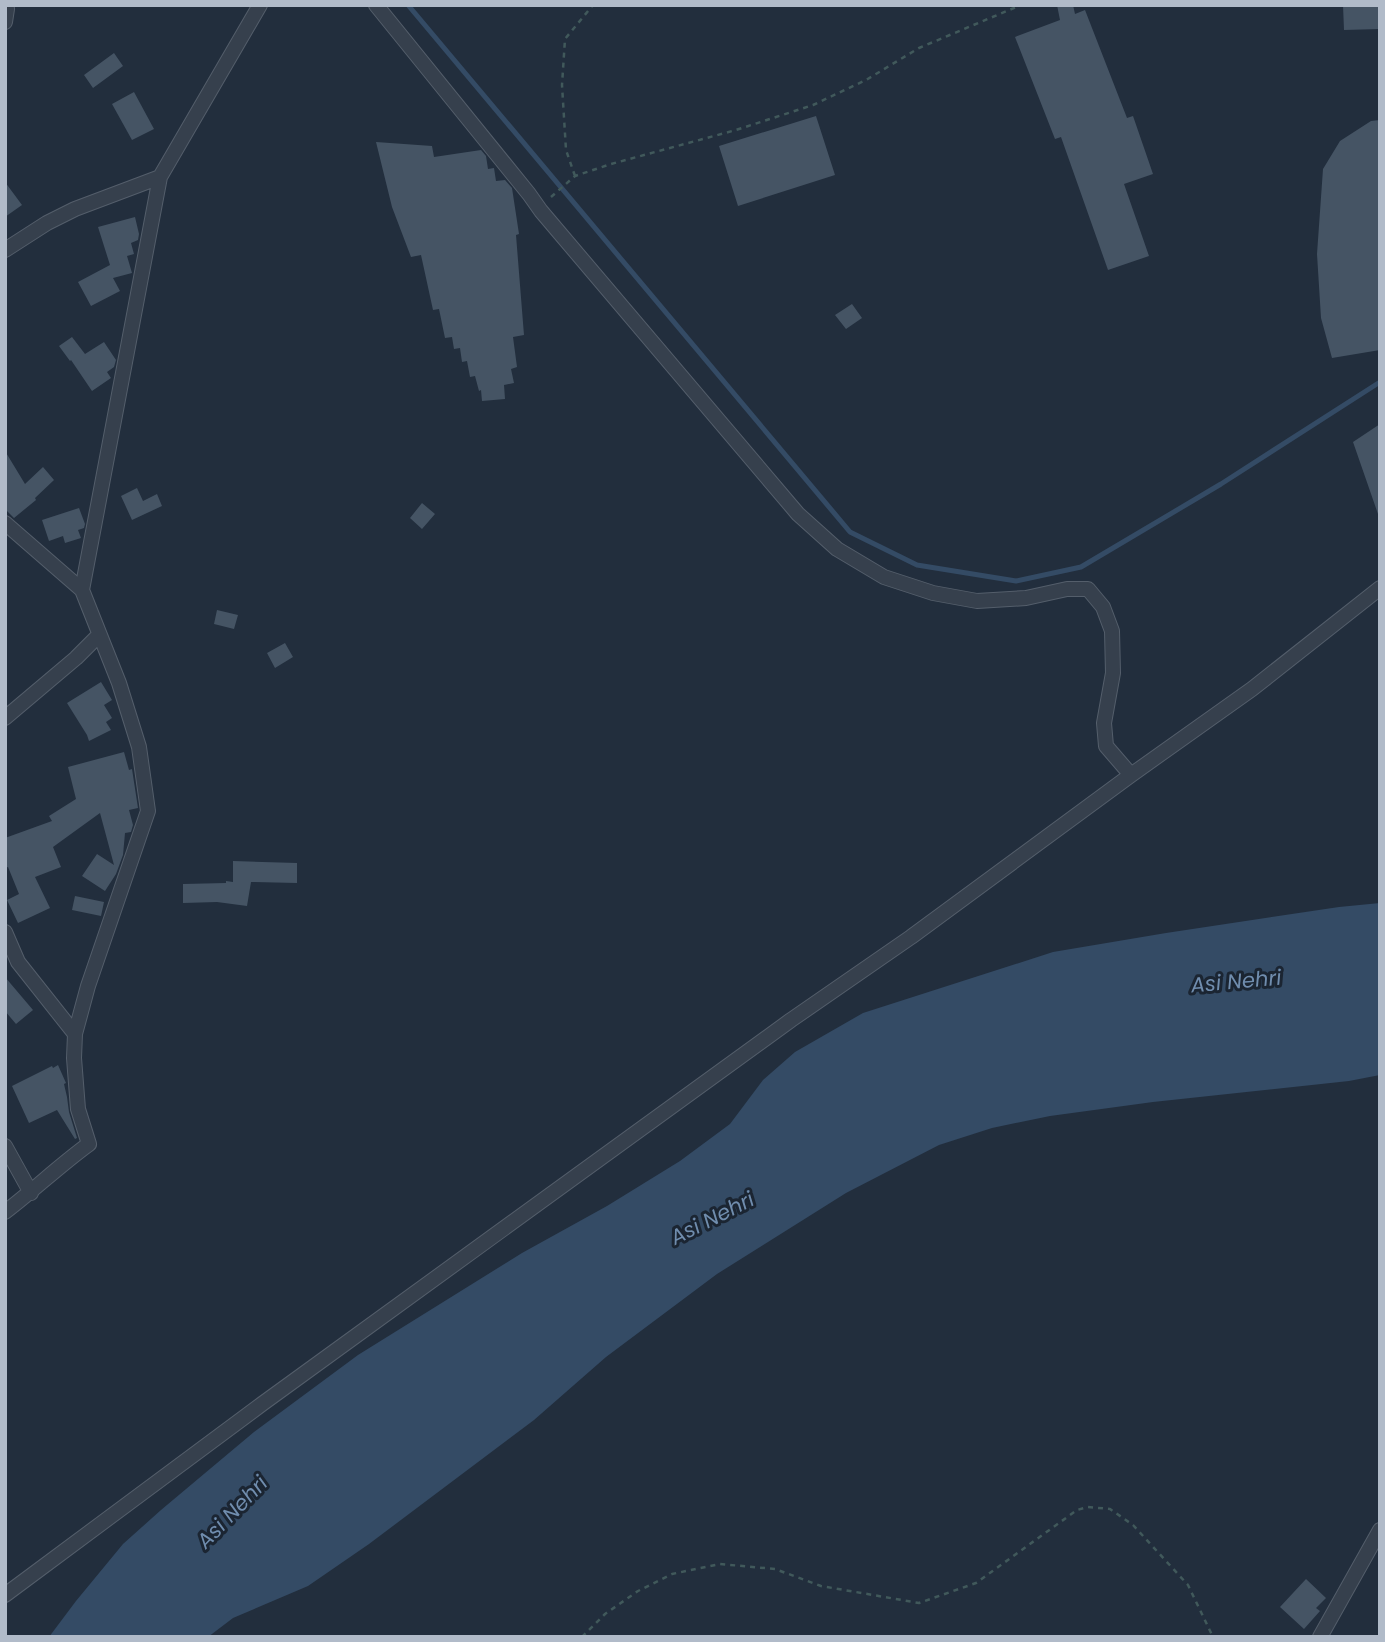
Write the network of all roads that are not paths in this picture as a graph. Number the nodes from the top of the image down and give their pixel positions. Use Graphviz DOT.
graph roads {
  1 [pos="5,5"];
  2 [pos="260,5"];
  3 [pos="376,5"];
  4 [pos="5,22"];
  5 [pos="160,177"];
  6 [pos="5,250"];
  7 [pos="5,523"];
  8 [pos="1380,588"];
  9 [pos="82,590"];
  10 [pos="99,635"];
  11 [pos="5,718"];
  12 [pos="1131,775"];
  13 [pos="5,932"];
  14 [pos="75,1034"];
  15 [pos="5,1146"];
  16 [pos="31,1192"];
  17 [pos="5,1212"];
  18 [pos="1380,1530"];
  19 [pos="5,1595"];
  20 [pos="1320,1637"];
  1 -- 4 [label="street"];
  2 -- 5 [label="street"];
  3 -- 12 [label="street"];
  5 -- 6 [label="street"];
  5 -- 9 [label="street"];
  7 -- 9 [label="street"];
  8 -- 12 [label="street"];
  9 -- 10 [label="street"];
  10 -- 11 [label="street"];
  10 -- 14 [label="street"];
  12 -- 19 [label="street"];
  13 -- 14 [label="street"];
  14 -- 16 [label="street"];
  15 -- 16 [label="street"];
  16 -- 17 [label="street"];
  18 -- 20 [label="street"];
}
